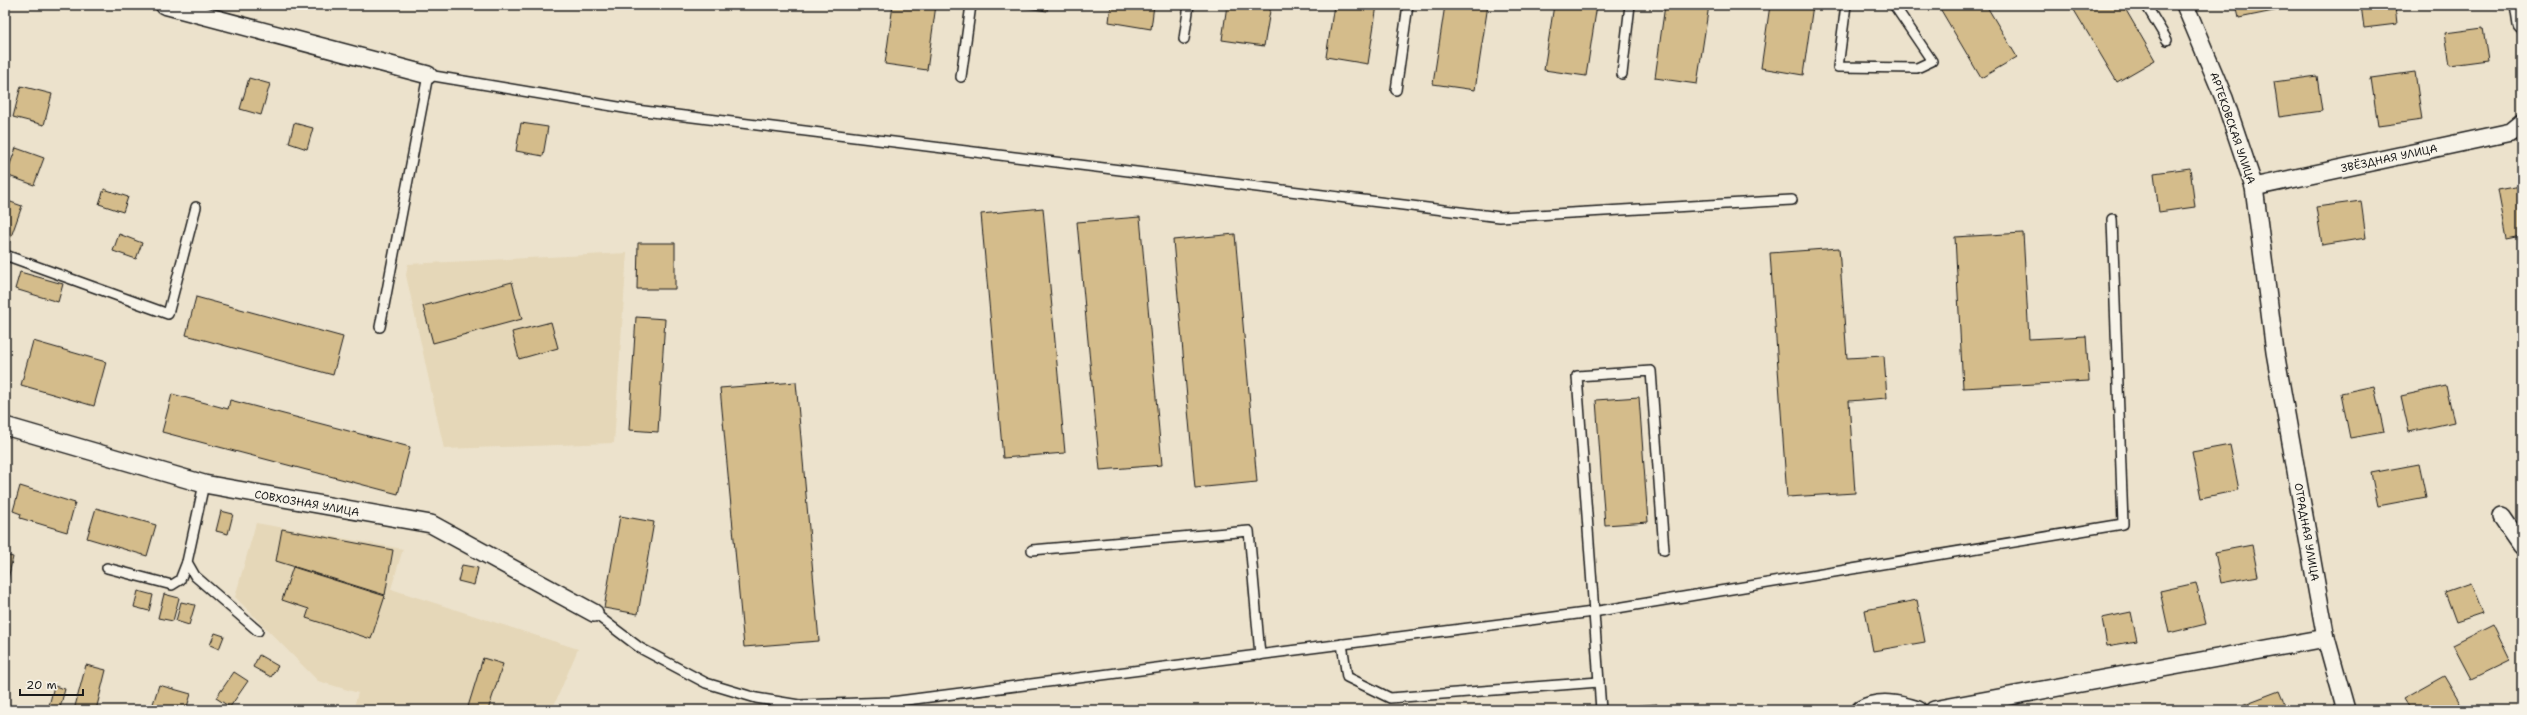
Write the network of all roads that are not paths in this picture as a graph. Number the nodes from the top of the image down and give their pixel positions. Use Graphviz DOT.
graph roads {
  1 [pos="164,5"];
  2 [pos="971,5"];
  3 [pos="1189,5"];
  4 [pos="1408,5"];
  5 [pos="1630,5"];
  6 [pos="1846,5"];
  7 [pos="1894,5"];
  8 [pos="2146,5"];
  9 [pos="2185,5"];
  10 [pos="2519,5"];
  11 [pos="2522,25"];
  12 [pos="1184,39"];
  13 [pos="2166,40"];
  14 [pos="1622,74"];
  15 [pos="428,75"];
  16 [pos="961,77"];
  17 [pos="1396,90"];
  18 [pos="2522,123"];
  19 [pos="2254,187"];
  20 [pos="1792,200"];
  21 [pos="196,207"];
  22 [pos="2112,219"];
  23 [pos="5,255"];
  24 [pos="380,328"];
  25 [pos="2275,352"];
  26 [pos="5,426"];
  27 [pos="204,484"];
  28 [pos="2502,517"];
  29 [pos="2522,546"];
  30 [pos="1032,550"];
  31 [pos="1664,550"];
  32 [pos="187,562"];
  33 [pos="107,568"];
  34 [pos="1593,612"];
  35 [pos="594,613"];
  36 [pos="258,631"];
  37 [pos="2326,638"];
  38 [pos="1342,644"];
  39 [pos="1260,655"];
  40 [pos="1599,682"];
  41 [pos="1901,707"];
  42 [pos="1601,710"];
  43 [pos="1860,710"];
  44 [pos="1918,710"];
  45 [pos="1934,710"];
  46 [pos="2346,710"];
  1 -- 15 [label="street"];
  2 -- 16 [label="lane"];
  3 -- 12 [label="lane"];
  4 -- 17 [label="lane"];
  5 -- 14 [label="lane"];
  6 -- 7 [label="lane"];
  8 -- 13 [label="lane"];
  9 -- 19 [label="street, АРТЕКОВСКАЯ УЛИЦА"];
  10 -- 11 [label="street"];
  15 -- 20 [label="lane"];
  15 -- 24 [label="lane"];
  18 -- 19 [label="street, ЗВЁЗДНАЯ УЛИЦА"];
  19 -- 25 [label="street, АРТЕКОВСКАЯ УЛИЦА"];
  21 -- 23 [label="lane"];
  22 -- 34 [label="lane"];
  25 -- 37 [label="street, ОТРАДНАЯ УЛИЦА"];
  26 -- 27 [label="street, СОВХОЗНАЯ УЛИЦА"];
  27 -- 32 [label="lane"];
  27 -- 35 [label="street, СОВХОЗНАЯ УЛИЦА"];
  28 -- 29 [label="street"];
  30 -- 39 [label="lane"];
  31 -- 34 [label="lane"];
  32 -- 33 [label="lane"];
  32 -- 36 [label="lane"];
  34 -- 38 [label="lane"];
  34 -- 40 [label="lane"];
  35 -- 39 [label="lane"];
  37 -- 45 [label="street"];
  37 -- 46 [label="street, ОТРАДНАЯ УЛИЦА"];
  38 -- 39 [label="lane"];
  38 -- 40 [label="lane"];
  40 -- 42 [label="lane"];
  41 -- 43 [label="street"];
  41 -- 44 [label="street"];
}
